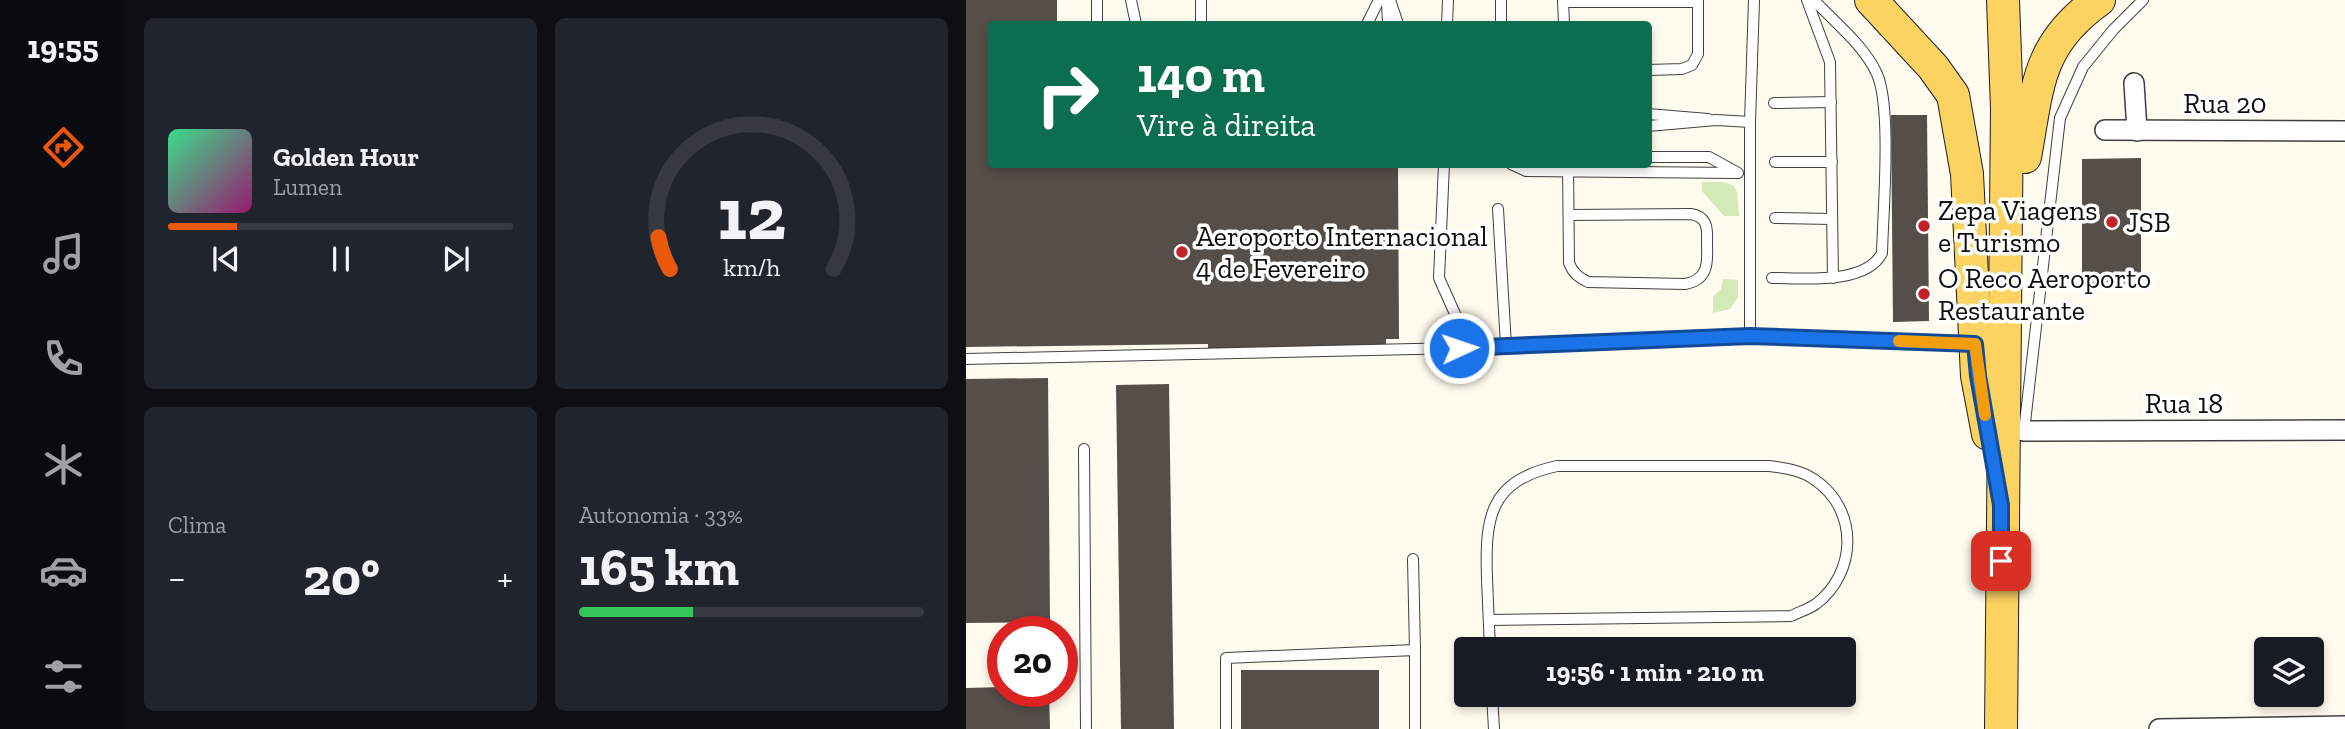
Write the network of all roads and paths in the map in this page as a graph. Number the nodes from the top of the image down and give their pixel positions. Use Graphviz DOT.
graph roads {
  1 [pos="1097,0"];
  2 [pos="1131,0"];
  3 [pos="1201,0"];
  4 [pos="1379,0"];
  5 [pos="1389,0"];
  6 [pos="1448,0"];
  7 [pos="1501,0"];
  8 [pos="1754,0"];
  9 [pos="1807,0"];
  10 [pos="1814,0"];
  11 [pos="1871,0"];
  12 [pos="2003,0"];
  13 [pos="2021,0"];
  14 [pos="2099,0"];
  15 [pos="2143,0"];
  16 [pos="1563,1"];
  17 [pos="1698,1"];
  18 [pos="1097,21"];
  19 [pos="1135,21"];
  20 [pos="1201,21"];
  21 [pos="1368,21"];
  22 [pos="1388,21"];
  23 [pos="1397,21"];
  24 [pos="1447,21"];
  25 [pos="1501,21"];
  26 [pos="1564,21"];
  27 [pos="1652,70"];
  28 [pos="2134,83"];
  29 [pos="1831,102"];
  30 [pos="1774,103"];
  31 [pos="1652,114"];
  32 [pos="1716,120"];
  33 [pos="1750,122"];
  34 [pos="1652,126"];
  35 [pos="2105,130"];
  36 [pos="2137,131"];
  37 [pos="2345,131"];
  38 [pos="1652,157"];
  39 [pos="2025,157"];
  40 [pos="1775,162"];
  41 [pos="1832,162"];
  42 [pos="1444,168"];
  43 [pos="1520,168"];
  44 [pos="1568,168"];
  45 [pos="1737,173"];
  46 [pos="1750,173"];
  47 [pos="1498,209"];
  48 [pos="1569,215"];
  49 [pos="1775,218"];
  50 [pos="1832,219"];
  51 [pos="1772,278"];
  52 [pos="1833,278"];
  53 [pos="1750,336"];
  54 [pos="1975,344"];
  55 [pos="1506,346"];
  56 [pos="1459,348"];
  57 [pos="966,359"];
  58 [pos="2345,430"];
  59 [pos="2024,431"];
  60 [pos="1084,449"];
  61 [pos="2001,505"];
  62 [pos="1413,559"];
  63 [pos="1489,620"];
  64 [pos="1490,637"];
  65 [pos="1415,650"];
  66 [pos="1493,707"];
  67 [pos="2345,726"];
  68 [pos="1086,729"];
  69 [pos="1226,729"];
  70 [pos="1415,729"];
  71 [pos="1494,729"];
  72 [pos="2001,729"];
  73 [pos="2021,729"];
  74 [pos="2159,729"];
  1 -- 18 [label="lane"];
  2 -- 19 [label="lane"];
  3 -- 20 [label="lane"];
  4 -- 21 [label="lane"];
  5 -- 22 [label="lane"];
  5 -- 23 [label="lane"];
  6 -- 24 [label="lane"];
  7 -- 25 [label="lane"];
  8 -- 33 [label="lane"];
  9 -- 29 [label="lane"];
  10 -- 52 [label="lane"];
  11 -- 54 [label="main road"];
  12 -- 61 [label="main road"];
  13 -- 39 [label="main road"];
  14 -- 39 [label="main road"];
  15 -- 59 [label="lane"];
  16 -- 17 [label="lane"];
  16 -- 26 [label="lane"];
  17 -- 27 [label="lane"];
  28 -- 36 [label="street"];
  29 -- 30 [label="lane"];
  29 -- 41 [label="lane"];
  31 -- 32 [label="lane"];
  32 -- 33 [label="lane"];
  32 -- 34 [label="lane"];
  33 -- 46 [label="lane"];
  35 -- 36 [label="street, Rua 20"];
  36 -- 37 [label="street, Rua 20"];
  38 -- 45 [label="lane"];
  39 -- 59 [label="main road"];
  40 -- 41 [label="lane"];
  41 -- 50 [label="lane"];
  42 -- 56 [label="lane"];
  43 -- 44 [label="lane"];
  44 -- 45 [label="lane"];
  44 -- 48 [label="lane"];
  45 -- 46 [label="lane"];
  46 -- 53 [label="lane"];
  47 -- 55 [label="lane"];
  48 -- 48 [label="lane"];
  49 -- 50 [label="lane"];
  50 -- 52 [label="lane"];
  51 -- 52 [label="lane"];
  53 -- 54 [label="lane"];
  53 -- 55 [label="lane"];
  54 -- 61 [label="main road"];
  55 -- 56 [label="lane"];
  56 -- 57 [label="lane"];
  58 -- 59 [label="street, Rua 18"];
  59 -- 73 [label="main road"];
  60 -- 68 [label="lane"];
  61 -- 72 [label="main road"];
  62 -- 65 [label="lane"];
  63 -- 63 [label="lane"];
  63 -- 64 [label="lane"];
  65 -- 69 [label="lane"];
  65 -- 70 [label="lane"];
  66 -- 71 [label="lane"];
  67 -- 74 [label="street"];
}
